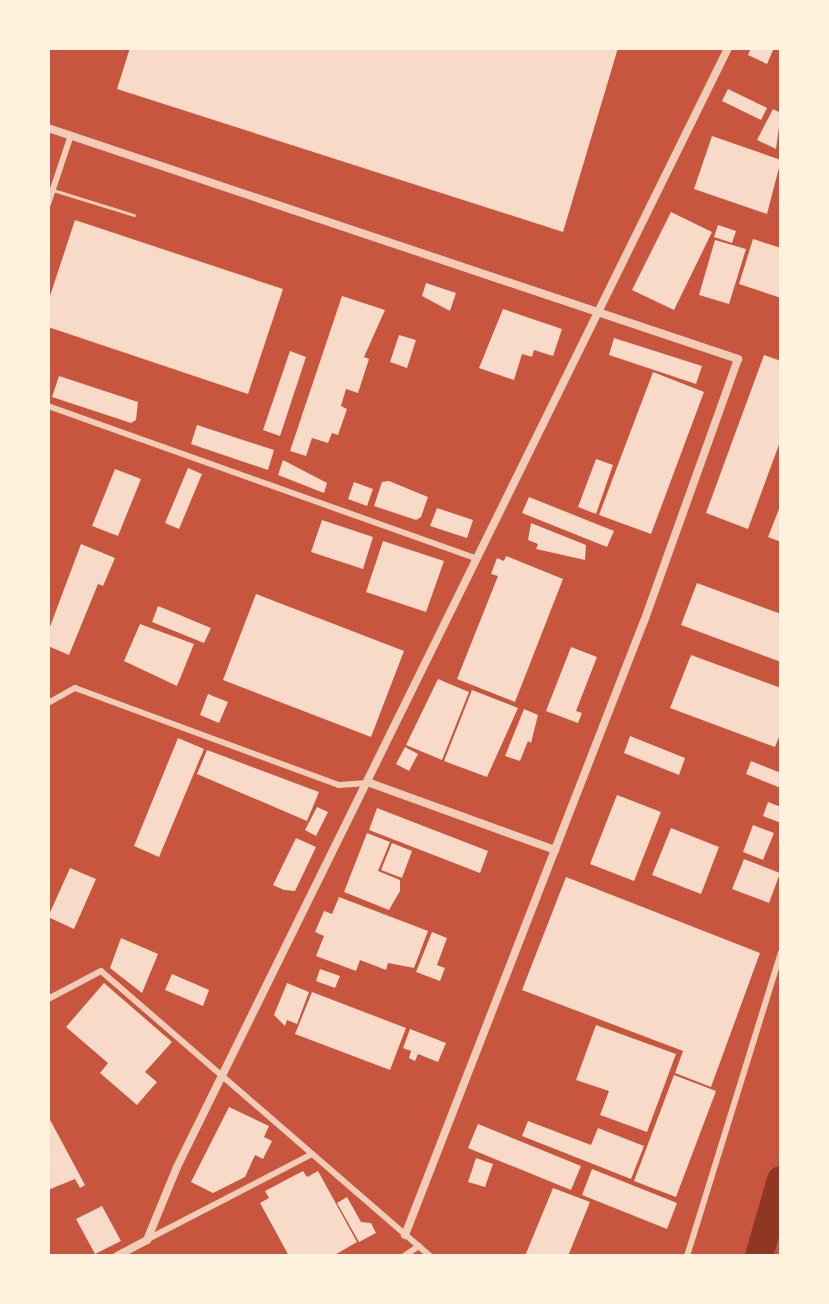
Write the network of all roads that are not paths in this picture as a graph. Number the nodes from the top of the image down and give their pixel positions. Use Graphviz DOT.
graph roads {
  1 [pos="728,48"];
  2 [pos="48,128"];
  3 [pos="71,135"];
  4 [pos="53,190"];
  5 [pos="48,204"];
  6 [pos="134,215"];
  7 [pos="601,312"];
  8 [pos="48,406"];
  9 [pos="476,558"];
  10 [pos="48,703"];
  11 [pos="370,783"];
  12 [pos="555,850"];
  13 [pos="781,952"];
  14 [pos="48,999"];
  15 [pos="225,1076"];
  16 [pos="312,1154"];
  17 [pos="405,1235"];
  18 [pos="147,1240"];
  19 [pos="419,1246"];
  20 [pos="117,1256"];
  21 [pos="404,1256"];
  22 [pos="430,1256"];
  23 [pos="687,1256"];
  1 -- 7 [label="street"];
  2 -- 3 [label="street"];
  3 -- 4 [label="street"];
  3 -- 7 [label="street"];
  4 -- 5 [label="street"];
  4 -- 6 [label="lane"];
  7 -- 9 [label="street"];
  7 -- 12 [label="street"];
  8 -- 9 [label="street"];
  9 -- 11 [label="street"];
  10 -- 11 [label="street"];
  11 -- 12 [label="street"];
  11 -- 15 [label="street"];
  12 -- 17 [label="street"];
  13 -- 23 [label="street"];
  14 -- 15 [label="street"];
  15 -- 16 [label="street"];
  15 -- 18 [label="street"];
  16 -- 17 [label="street"];
  16 -- 18 [label="street"];
  17 -- 19 [label="street"];
  18 -- 20 [label="street"];
  19 -- 21 [label="street"];
  19 -- 22 [label="street"];
}
